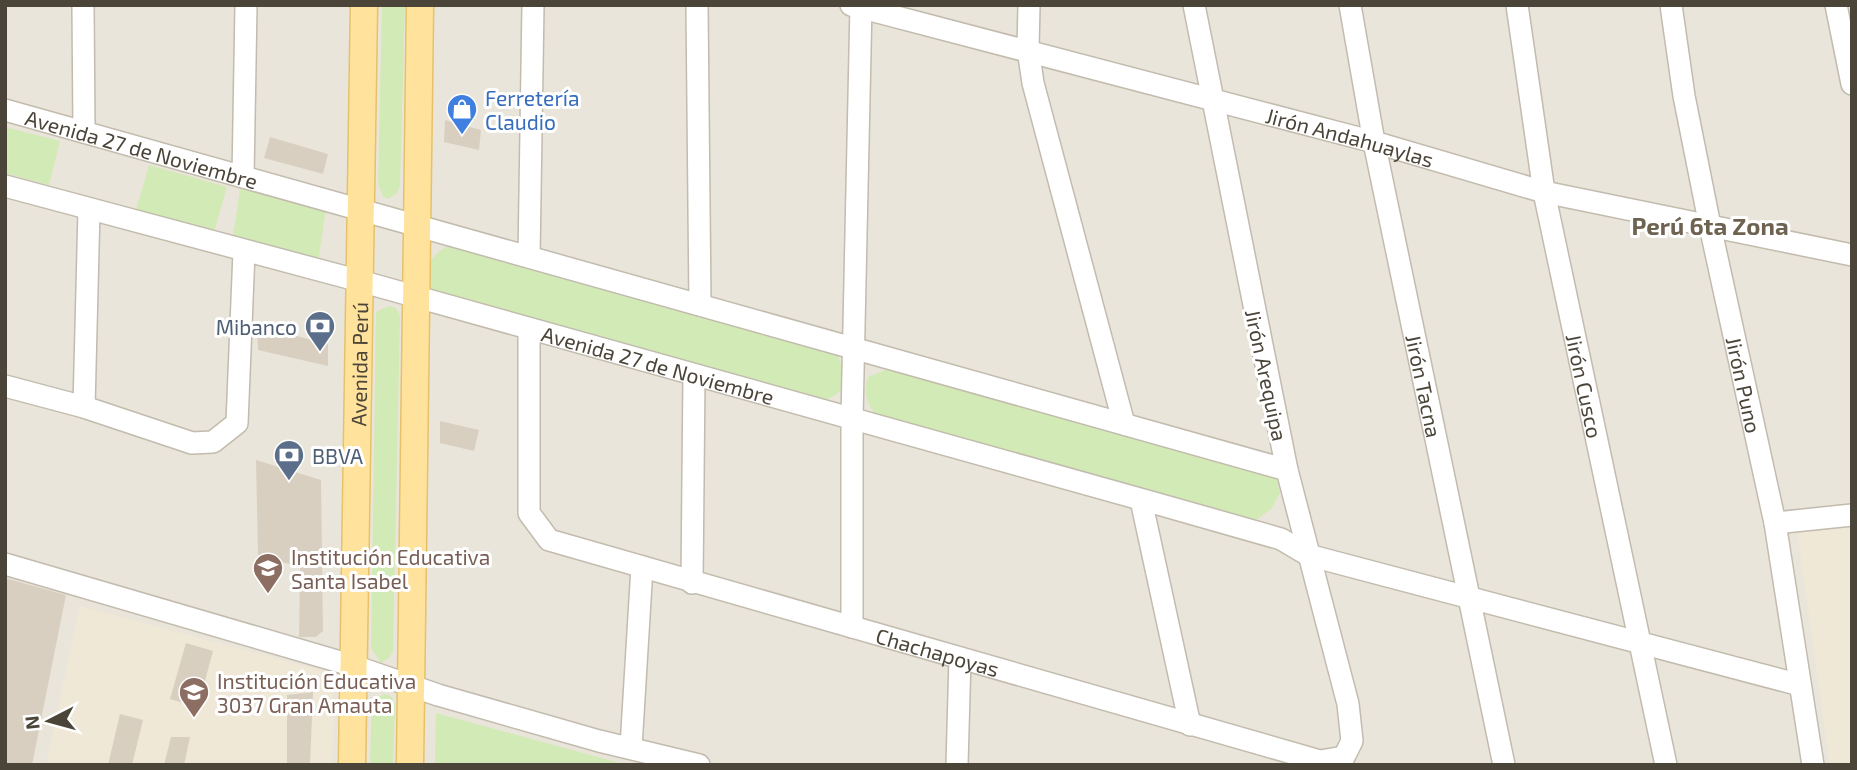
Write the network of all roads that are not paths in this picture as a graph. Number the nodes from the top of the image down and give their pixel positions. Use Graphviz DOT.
graph roads {
  1 [pos="83,5"];
  2 [pos="246,5"];
  3 [pos="364,5"];
  4 [pos="420,5"];
  5 [pos="533,5"];
  6 [pos="697,5"];
  7 [pos="1029,5"];
  8 [pos="1194,5"];
  9 [pos="1350,5"];
  10 [pos="1517,5"];
  11 [pos="1671,5"];
  12 [pos="1836,5"];
  13 [pos="857,6"];
  14 [pos="1028,50"];
  15 [pos="1852,83"];
  16 [pos="1210,98"];
  17 [pos="5,110"];
  18 [pos="84,132"];
  19 [pos="1374,142"];
  20 [pos="243,177"];
  21 [pos="5,187"];
  22 [pos="1544,192"];
  23 [pos="361,209"];
  24 [pos="89,210"];
  25 [pos="417,224"];
  26 [pos="1710,226"];
  27 [pos="244,252"];
  28 [pos="1852,256"];
  29 [pos="528,257"];
  30 [pos="360,281"];
  31 [pos="416,298"];
  32 [pos="700,305"];
  33 [pos="529,330"];
  34 [pos="854,348"];
  35 [pos="694,375"];
  36 [pos="5,386"];
  37 [pos="84,407"];
  38 [pos="852,418"];
  39 [pos="1124,424"];
  40 [pos="1287,470"];
  41 [pos="1141,500"];
  42 [pos="1852,515"];
  43 [pos="1775,523"];
  44 [pos="1308,555"];
  45 [pos="5,564"];
  46 [pos="642,567"];
  47 [pos="692,583"];
  48 [pos="1469,596"];
  49 [pos="852,626"];
  50 [pos="1642,645"];
  51 [pos="960,658"];
  52 [pos="354,666"];
  53 [pos="411,685"];
  54 [pos="1800,685"];
  55 [pos="1190,725"];
  56 [pos="1352,741"];
  57 [pos="631,747"];
  58 [pos="1277,757"];
  59 [pos="352,765"];
  60 [pos="410,765"];
  61 [pos="699,765"];
  62 [pos="957,765"];
  63 [pos="1504,765"];
  64 [pos="1666,765"];
  65 [pos="1813,765"];
  1 -- 18 [label="street"];
  2 -- 20 [label="street"];
  3 -- 23 [label="main road, Avenida Perú"];
  4 -- 25 [label="main road"];
  5 -- 29 [label="street"];
  6 -- 32 [label="street"];
  7 -- 14 [label="street"];
  8 -- 16 [label="street, Jirón Arequipa"];
  9 -- 19 [label="street, Jirón Tacna"];
  10 -- 22 [label="street, Jirón Cusco"];
  11 -- 26 [label="street, Jirón Puno"];
  12 -- 15 [label="street"];
  13 -- 14 [label="street, Jirón Andahuaylas"];
  13 -- 34 [label="street"];
  14 -- 16 [label="street, Jirón Andahuaylas"];
  14 -- 39 [label="street"];
  16 -- 19 [label="street, Jirón Andahuaylas"];
  16 -- 40 [label="street, Jirón Arequipa"];
  17 -- 18 [label="street, Avenida 27 de Noviembre"];
  18 -- 20 [label="street, Avenida 27 de Noviembre"];
  19 -- 22 [label="street, Jirón Andahuaylas"];
  19 -- 48 [label="street, Jirón Tacna"];
  20 -- 23 [label="street, Avenida 27 de Noviembre"];
  21 -- 24 [label="street, Avenida 27 de Noviembre"];
  22 -- 26 [label="street, Jirón Andahuaylas"];
  22 -- 50 [label="street, Jirón Cusco"];
  23 -- 25 [label="street, Avenida 27 de Noviembre"];
  23 -- 30 [label="main road, Avenida Perú"];
  24 -- 27 [label="street, Avenida 27 de Noviembre"];
  24 -- 37 [label="street"];
  25 -- 29 [label="street, Avenida 27 de Noviembre"];
  25 -- 31 [label="main road"];
  26 -- 28 [label="street, Jirón Andahuaylas"];
  26 -- 43 [label="street, Jirón Puno"];
  27 -- 30 [label="street, Avenida 27 de Noviembre"];
  27 -- 37 [label="street"];
  29 -- 32 [label="street, Avenida 27 de Noviembre"];
  30 -- 31 [label="street, Avenida 27 de Noviembre"];
  30 -- 52 [label="main road, Avenida Perú"];
  31 -- 33 [label="street, Avenida 27 de Noviembre"];
  31 -- 53 [label="main road"];
  32 -- 34 [label="street, Avenida 27 de Noviembre"];
  33 -- 35 [label="street, Avenida 27 de Noviembre"];
  33 -- 46 [label="street, Chachapoyas"];
  34 -- 38 [label="street"];
  34 -- 39 [label="street, Avenida 27 de Noviembre"];
  35 -- 38 [label="street, Avenida 27 de Noviembre"];
  35 -- 47 [label="street"];
  36 -- 37 [label="street"];
  38 -- 41 [label="street, Avenida 27 de Noviembre"];
  38 -- 49 [label="street"];
  39 -- 40 [label="street, Avenida 27 de Noviembre"];
  40 -- 44 [label="street, Jirón Arequipa"];
  41 -- 44 [label="street, Avenida 27 de Noviembre"];
  41 -- 55 [label="street"];
  42 -- 43 [label="street"];
  43 -- 54 [label="street, Jirón Puno"];
  44 -- 48 [label="street, Avenida 27 de Noviembre"];
  44 -- 56 [label="street, Jirón Arequipa"];
  45 -- 52 [label="street"];
  46 -- 47 [label="street, Chachapoyas"];
  46 -- 57 [label="street"];
  47 -- 49 [label="street, Chachapoyas"];
  48 -- 50 [label="street, Avenida 27 de Noviembre"];
  48 -- 63 [label="street, Jirón Tacna"];
  49 -- 51 [label="street, Chachapoyas"];
  50 -- 54 [label="street, Avenida 27 de Noviembre"];
  50 -- 64 [label="street, Jirón Cusco"];
  51 -- 55 [label="street, Chachapoyas"];
  51 -- 62 [label="street"];
  52 -- 53 [label="street"];
  52 -- 59 [label="main road, Avenida Perú"];
  53 -- 57 [label="street"];
  53 -- 60 [label="main road"];
  54 -- 65 [label="street, Jirón Puno"];
  55 -- 58 [label="street, Chachapoyas"];
  56 -- 58 [label="street, Chachapoyas"];
  57 -- 61 [label="street"];
}
